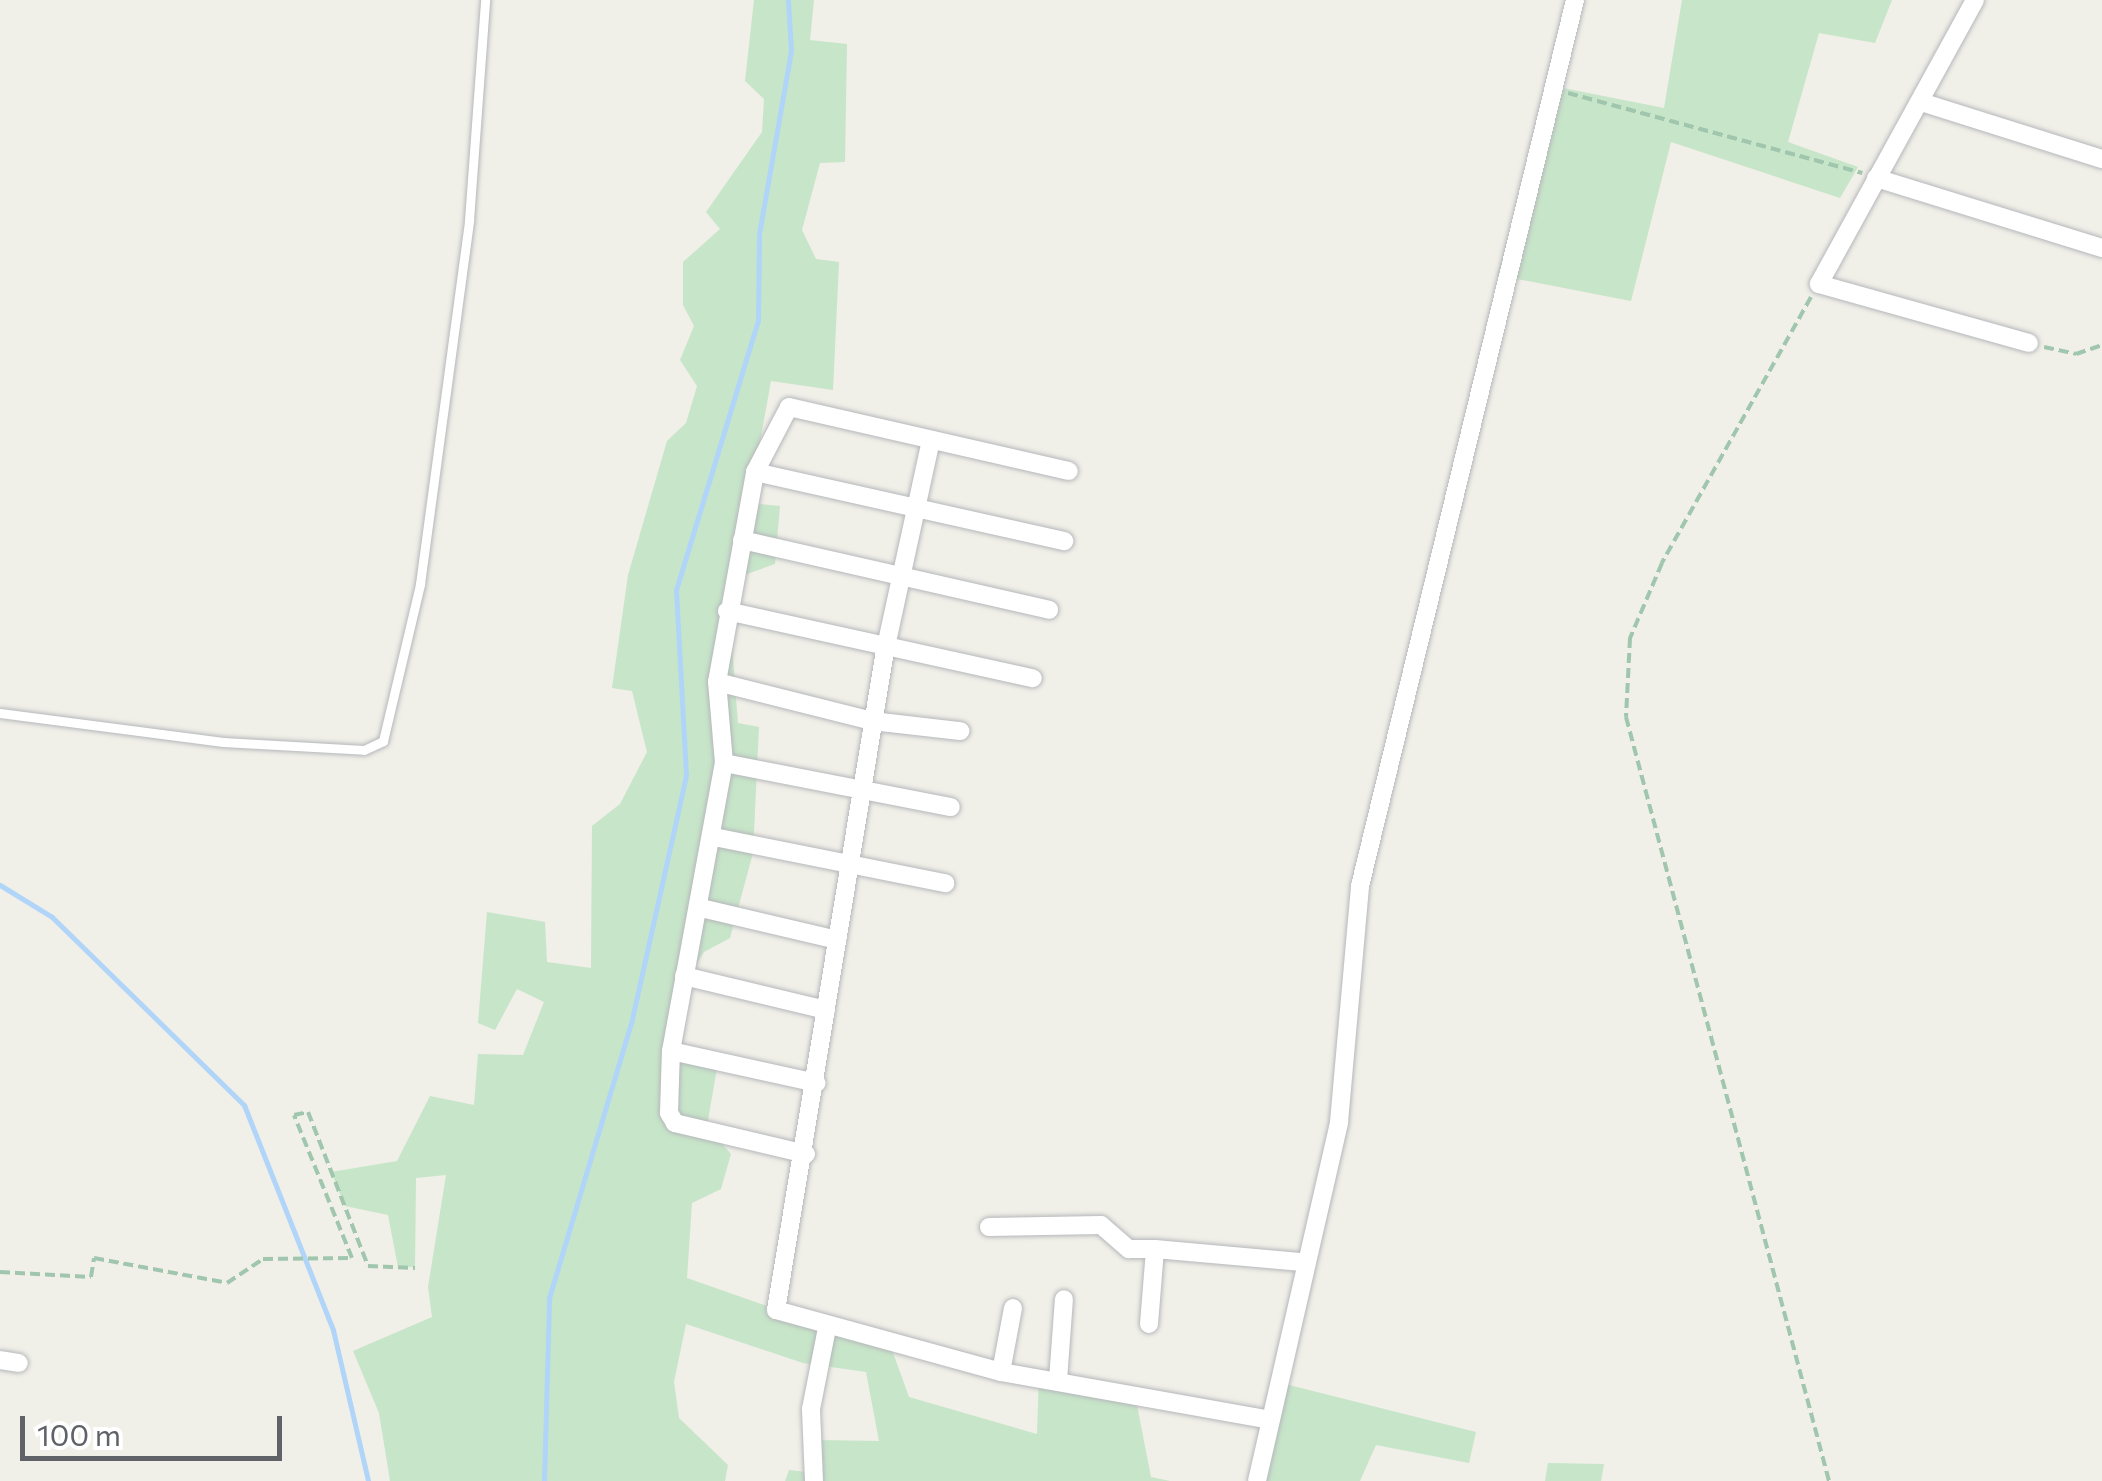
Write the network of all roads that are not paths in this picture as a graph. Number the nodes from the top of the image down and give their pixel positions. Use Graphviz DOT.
graph roads {
  1 [pos="485,0"];
  2 [pos="1574,0"];
  3 [pos="1976,0"];
  4 [pos="1921,102"];
  5 [pos="2102,159"];
  6 [pos="1876,178"];
  7 [pos="2102,248"];
  8 [pos="2029,343"];
  9 [pos="930,440"];
  10 [pos="1069,471"];
  11 [pos="754,472"];
  12 [pos="916,509"];
  13 [pos="742,540"];
  14 [pos="1064,541"];
  15 [pos="902,580"];
  16 [pos="1050,610"];
  17 [pos="727,611"];
  18 [pos="885,651"];
  19 [pos="1033,678"];
  20 [pos="717,682"];
  21 [pos="0,712"];
  22 [pos="872,721"];
  23 [pos="960,731"];
  24 [pos="724,763"];
  25 [pos="860,793"];
  26 [pos="951,807"];
  27 [pos="714,837"];
  28 [pos="849,866"];
  29 [pos="945,884"];
  30 [pos="701,908"];
  31 [pos="837,940"];
  32 [pos="684,976"];
  33 [pos="826,1010"];
  34 [pos="671,1051"];
  35 [pos="817,1083"];
  36 [pos="806,1154"];
  37 [pos="989,1227"];
  38 [pos="1156,1249"];
  39 [pos="1302,1262"];
  40 [pos="1064,1299"];
  41 [pos="1013,1308"];
  42 [pos="1149,1324"];
  43 [pos="826,1328"];
  44 [pos="1001,1372"];
  45 [pos="1058,1380"];
  46 [pos="1270,1420"];
  47 [pos="814,1481"];
  48 [pos="1257,1481"];
  1 -- 21 [label="lane"];
  2 -- 39 [label="street"];
  3 -- 4 [label="street"];
  4 -- 5 [label="street"];
  4 -- 6 [label="street"];
  6 -- 7 [label="street"];
  6 -- 8 [label="street"];
  9 -- 10 [label="street"];
  9 -- 11 [label="street"];
  9 -- 12 [label="street"];
  11 -- 12 [label="street"];
  11 -- 13 [label="street"];
  12 -- 14 [label="street"];
  12 -- 15 [label="street"];
  13 -- 15 [label="street"];
  13 -- 17 [label="street"];
  15 -- 16 [label="street"];
  15 -- 18 [label="street"];
  17 -- 18 [label="street"];
  17 -- 20 [label="street"];
  18 -- 19 [label="street"];
  18 -- 22 [label="street"];
  20 -- 22 [label="street"];
  20 -- 24 [label="street"];
  22 -- 23 [label="street"];
  22 -- 25 [label="street"];
  24 -- 25 [label="street"];
  24 -- 27 [label="street"];
  25 -- 26 [label="street"];
  25 -- 28 [label="street"];
  27 -- 28 [label="street"];
  27 -- 30 [label="street"];
  28 -- 29 [label="street"];
  28 -- 31 [label="street"];
  30 -- 31 [label="street"];
  30 -- 32 [label="street"];
  31 -- 33 [label="street"];
  32 -- 33 [label="street"];
  32 -- 34 [label="street"];
  33 -- 35 [label="street"];
  34 -- 35 [label="street"];
  34 -- 36 [label="street"];
  35 -- 36 [label="street"];
  36 -- 43 [label="street"];
  37 -- 38 [label="street"];
  38 -- 39 [label="street"];
  38 -- 42 [label="street"];
  39 -- 46 [label="street"];
  40 -- 45 [label="street"];
  41 -- 44 [label="street"];
  43 -- 44 [label="street"];
  43 -- 47 [label="street"];
  44 -- 45 [label="street"];
  45 -- 46 [label="street"];
  46 -- 48 [label="street"];
}
